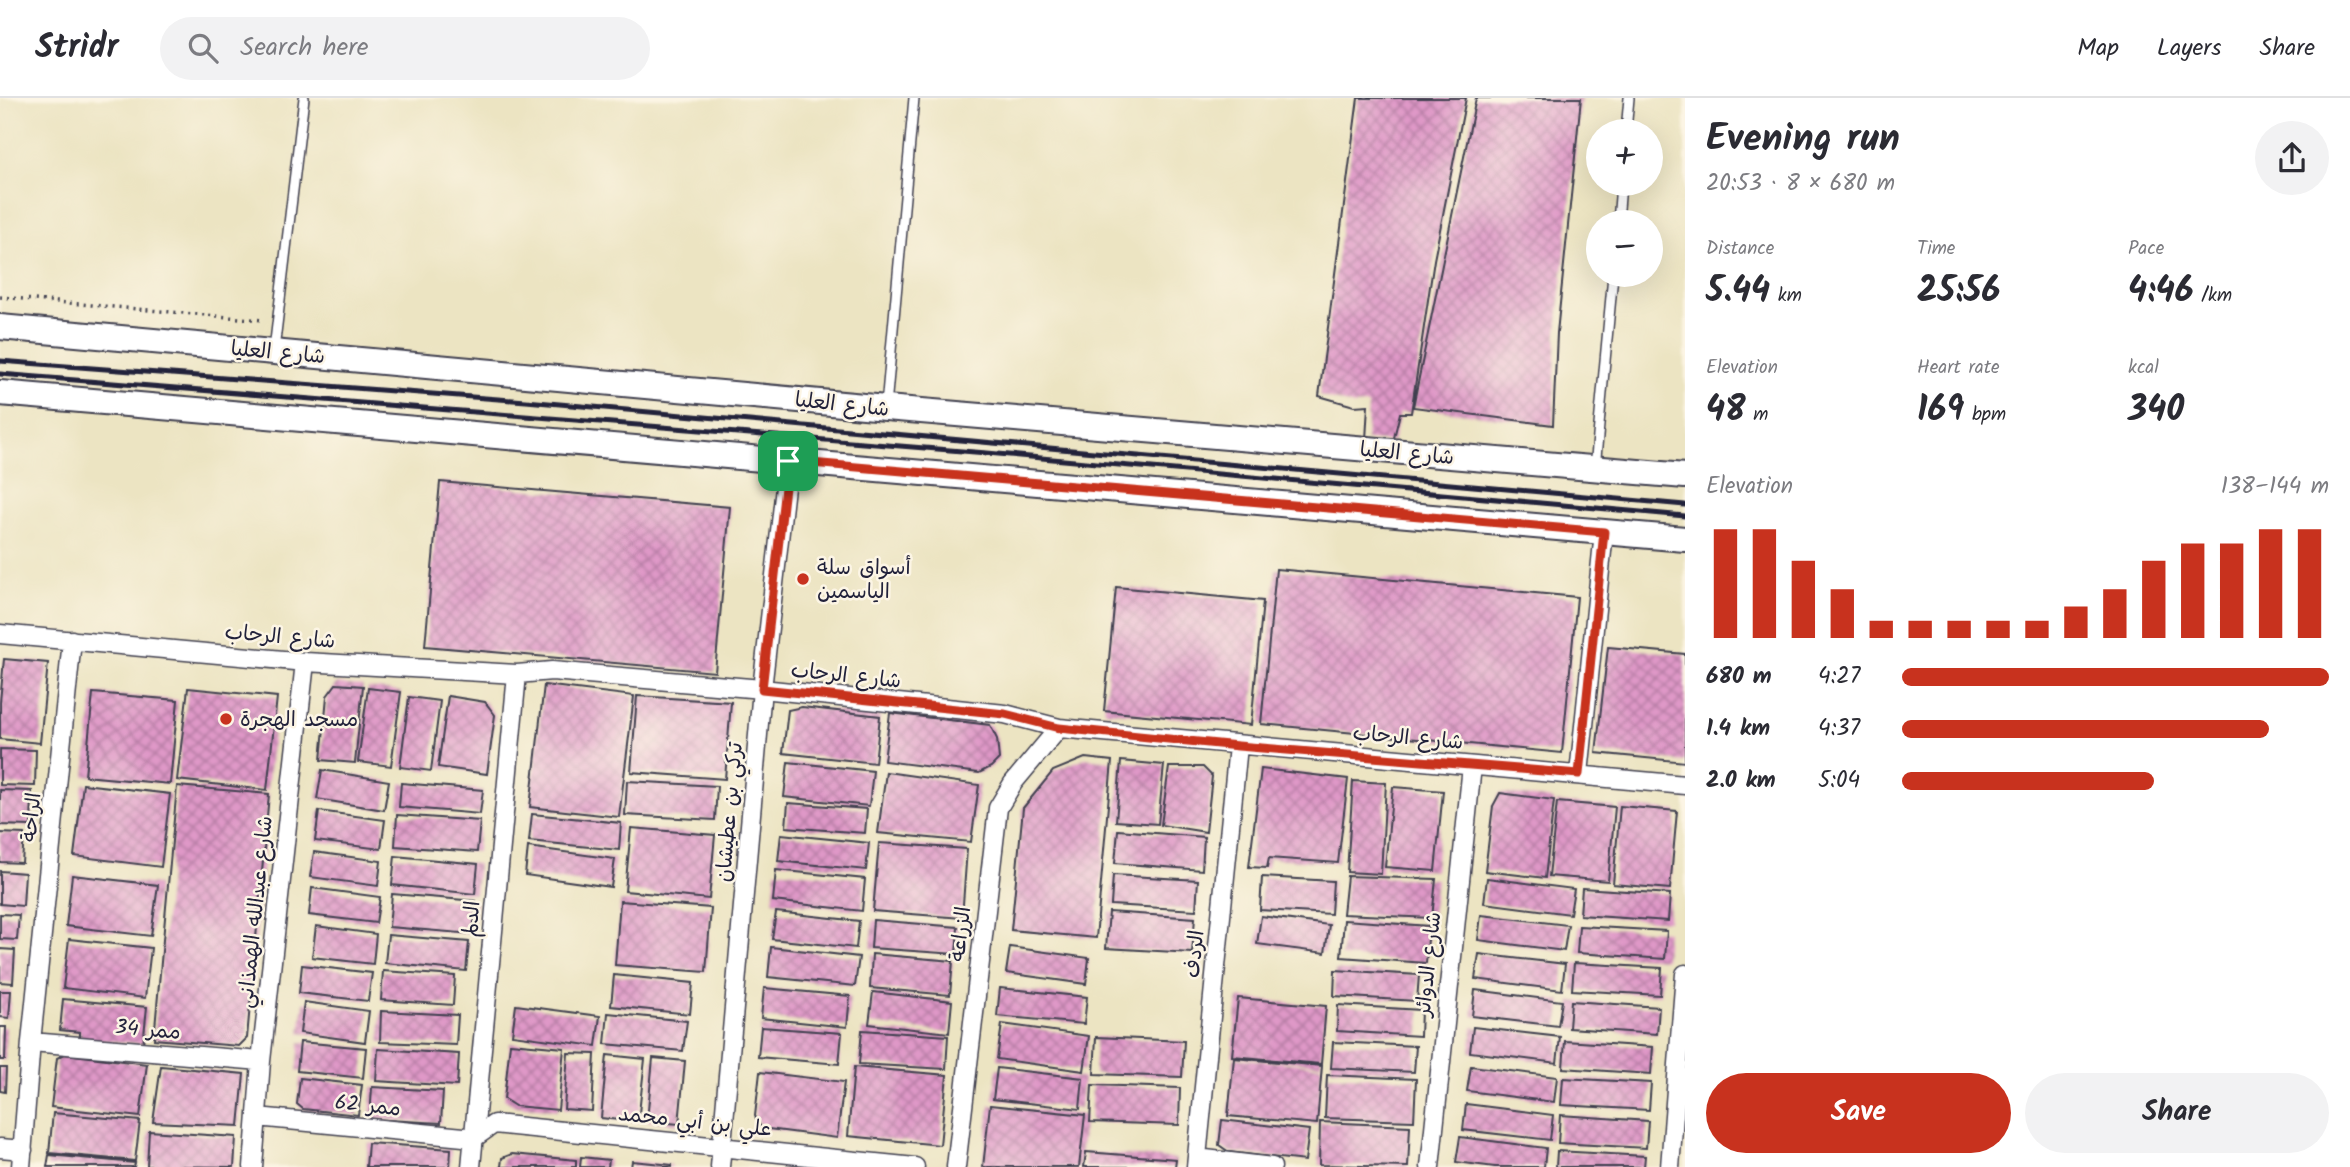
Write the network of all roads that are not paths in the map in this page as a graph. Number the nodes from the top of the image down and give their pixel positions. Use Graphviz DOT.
graph roads {
  1 [pos="304,98"];
  2 [pos="914,98"];
  3 [pos="1629,98"];
  4 [pos="1627,119"];
  5 [pos="1612,287"];
  6 [pos="0,327"];
  7 [pos="274,351"];
  8 [pos="0,393"];
  9 [pos="886,408"];
  10 [pos="788,461"];
  11 [pos="1595,469"];
  12 [pos="1685,476"];
  13 [pos="1604,532"];
  14 [pos="1685,539"];
  15 [pos="0,634"];
  16 [pos="72,640"];
  17 [pos="305,662"];
  18 [pos="517,674"];
  19 [pos="762,689"];
  20 [pos="1059,728"];
  21 [pos="1238,746"];
  22 [pos="1472,766"];
  23 [pos="1579,774"];
  24 [pos="1685,785"];
  25 [pos="1685,974"];
  26 [pos="31,1042"];
  27 [pos="261,1061"];
  28 [pos="257,1117"];
  29 [pos="474,1138"];
  30 [pos="722,1147"];
  31 [pos="0,1148"];
  32 [pos="22,1158"];
  33 [pos="1197,1163"];
  34 [pos="254,1167"];
  35 [pos="471,1167"];
  36 [pos="720,1167"];
  37 [pos="915,1167"];
  38 [pos="956,1167"];
  39 [pos="1272,1167"];
  40 [pos="1430,1167"];
  41 [pos="1670,1167"];
  1 -- 7 [label="lane"];
  2 -- 9 [label="lane"];
  3 -- 4 [label="lane"];
  5 -- 11 [label="lane"];
  6 -- 7 [label="main road, شارع العليا"];
  7 -- 9 [label="main road, شارع العليا"];
  8 -- 10 [label="main road"];
  9 -- 11 [label="main road, شارع العليا"];
  10 -- 13 [label="main road"];
  10 -- 19 [label="street, تركي بن عطيشان"];
  11 -- 12 [label="main road, شارع العليا"];
  13 -- 14 [label="main road"];
  13 -- 23 [label="street"];
  15 -- 16 [label="street, شارع الرحاب"];
  16 -- 17 [label="street, شارع الرحاب"];
  16 -- 26 [label="street, الراحة"];
  17 -- 18 [label="street, شارع الرحاب"];
  17 -- 27 [label="street, شارع عبدالله الهمذاني"];
  18 -- 19 [label="street, شارع الرحاب"];
  18 -- 29 [label="street, الدلم"];
  19 -- 20 [label="street, شارع الرحاب"];
  19 -- 30 [label="street, تركي بن عطيشان"];
  20 -- 21 [label="street, شارع الرحاب"];
  20 -- 38 [label="street, الزراعة"];
  21 -- 22 [label="street, شارع الرحاب"];
  21 -- 33 [label="street, الردف"];
  22 -- 23 [label="street, شارع الرحاب"];
  22 -- 40 [label="street, شارع الدوائر"];
  23 -- 24 [label="street, شارع الرحاب"];
  25 -- 41 [label="street"];
  26 -- 27 [label="street, ممر 34"];
  26 -- 32 [label="street, الراحة"];
  27 -- 28 [label="street, شارع عبدالله الهمذاني"];
  28 -- 29 [label="street, ممر 62"];
  28 -- 34 [label="street, شارع عبدالله الهمذاني"];
  29 -- 30 [label="street, علي بن أبي محمد"];
  29 -- 35 [label="street, الدلم"];
  30 -- 36 [label="street, تركي بن عطيشان"];
  30 -- 37 [label="street, علي بن أبي محمد"];
  31 -- 32 [label="street"];
  33 -- 39 [label="street"];
}
